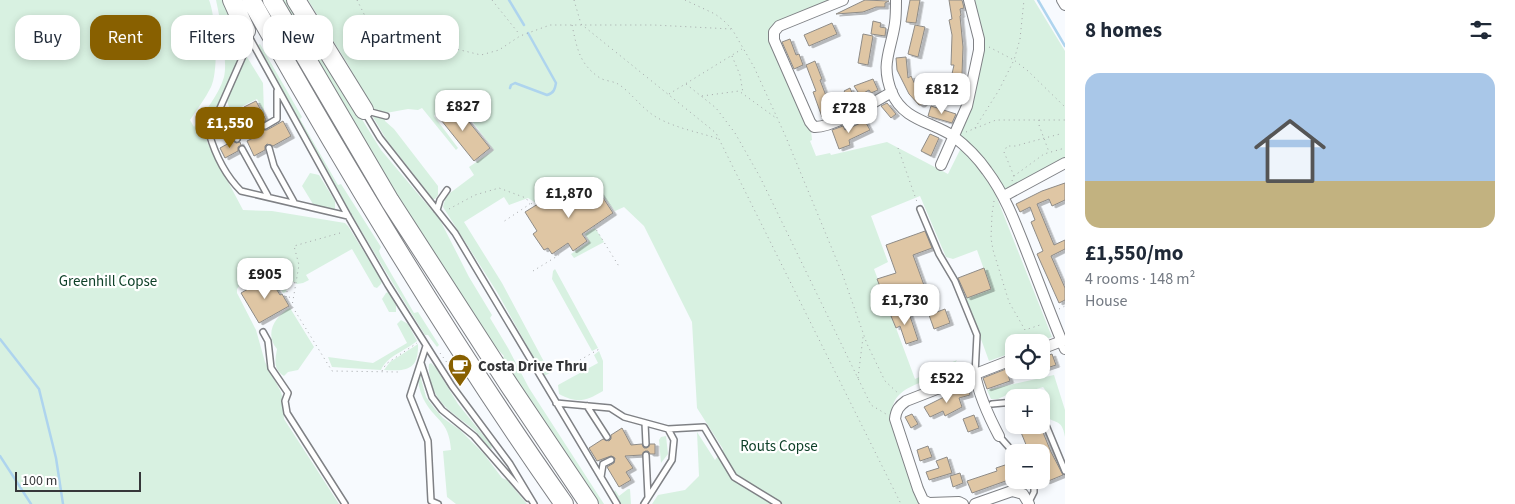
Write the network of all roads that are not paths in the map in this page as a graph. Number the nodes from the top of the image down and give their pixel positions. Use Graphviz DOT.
graph roads {
  1 [pos="232,0"];
  2 [pos="251,0"];
  3 [pos="272,0"];
  4 [pos="296,0"];
  5 [pos="843,0"];
  6 [pos="896,0"];
  7 [pos="969,0"];
  8 [pos="1062,0"];
  9 [pos="1065,4"];
  10 [pos="239,15"];
  11 [pos="253,44"];
  12 [pos="241,60"];
  13 [pos="277,88"];
  14 [pos="892,92"];
  15 [pos="220,109"];
  16 [pos="364,110"];
  17 [pos="386,116"];
  18 [pos="265,126"];
  19 [pos="954,138"];
  20 [pos="237,139"];
  21 [pos="269,148"];
  22 [pos="242,149"];
  23 [pos="941,164"];
  24 [pos="1065,164"];
  25 [pos="448,190"];
  26 [pos="1000,191"];
  27 [pos="268,196"];
  28 [pos="294,202"];
  29 [pos="920,209"];
  30 [pos="438,210"];
  31 [pos="348,216"];
  32 [pos="263,332"];
  33 [pos="1063,345"];
  34 [pos="426,346"];
  35 [pos="1050,347"];
  36 [pos="422,362"];
  37 [pos="1005,362"];
  38 [pos="975,374"];
  39 [pos="556,403"];
  40 [pos="1005,403"];
  41 [pos="992,404"];
  42 [pos="587,406"];
  43 [pos="645,423"];
  44 [pos="668,430"];
  45 [pos="1050,434"];
  46 [pos="999,436"];
  47 [pos="607,437"];
  48 [pos="646,444"];
  49 [pos="1006,444"];
  50 [pos="646,455"];
  51 [pos="611,460"];
  52 [pos="1065,471"];
  53 [pos="600,477"];
  54 [pos="1034,489"];
  55 [pos="648,497"];
  56 [pos="980,503"];
  57 [pos="1029,503"];
  58 [pos="345,504"];
  59 [pos="438,504"];
  60 [pos="534,504"];
  61 [pos="564,504"];
  62 [pos="589,504"];
  63 [pos="617,504"];
  64 [pos="644,504"];
  65 [pos="778,504"];
  66 [pos="963,504"];
  1 -- 10 [label="highway"];
  2 -- 61 [label="highway"];
  3 -- 62 [label="highway"];
  4 -- 16 [label="highway"];
  5 -- 14 [label="street"];
  6 -- 14 [label="street"];
  7 -- 19 [label="street"];
  8 -- 9 [label="street"];
  11 -- 13 [label="lane"];
  12 -- 15 [label="lane"];
  13 -- 18 [label="lane"];
  13 -- 31 [label="lane"];
  14 -- 19 [label="street"];
  15 -- 20 [label="lane"];
  15 -- 27 [label="lane"];
  16 -- 17 [label="lane"];
  16 -- 30 [label="lane"];
  19 -- 23 [label="street"];
  19 -- 26 [label="street"];
  21 -- 28 [label="lane"];
  22 -- 27 [label="lane"];
  24 -- 26 [label="street"];
  25 -- 30 [label="lane"];
  26 -- 33 [label="street"];
  27 -- 28 [label="lane"];
  28 -- 31 [label="lane"];
  29 -- 38 [label="lane"];
  30 -- 39 [label="lane"];
  31 -- 34 [label="lane"];
  32 -- 58 [label="lane"];
  33 -- 35 [label="street"];
  34 -- 36 [label="lane"];
  34 -- 60 [label="lane"];
  36 -- 59 [label="lane"];
  36 -- 60 [label="lane"];
  37 -- 38 [label="street"];
  38 -- 46 [label="street"];
  38 -- 66 [label="street"];
  39 -- 42 [label="lane"];
  39 -- 53 [label="lane"];
  40 -- 41 [label="lane"];
  42 -- 43 [label="lane"];
  42 -- 47 [label="lane"];
  43 -- 44 [label="lane"];
  43 -- 48 [label="lane"];
  44 -- 55 [label="lane"];
  44 -- 65 [label="lane"];
  45 -- 52 [label="lane"];
  46 -- 49 [label="lane"];
  50 -- 55 [label="lane"];
  51 -- 53 [label="lane"];
  53 -- 63 [label="lane"];
  54 -- 57 [label="lane"];
  55 -- 64 [label="lane"];
  56 -- 57 [label="street"];
}
